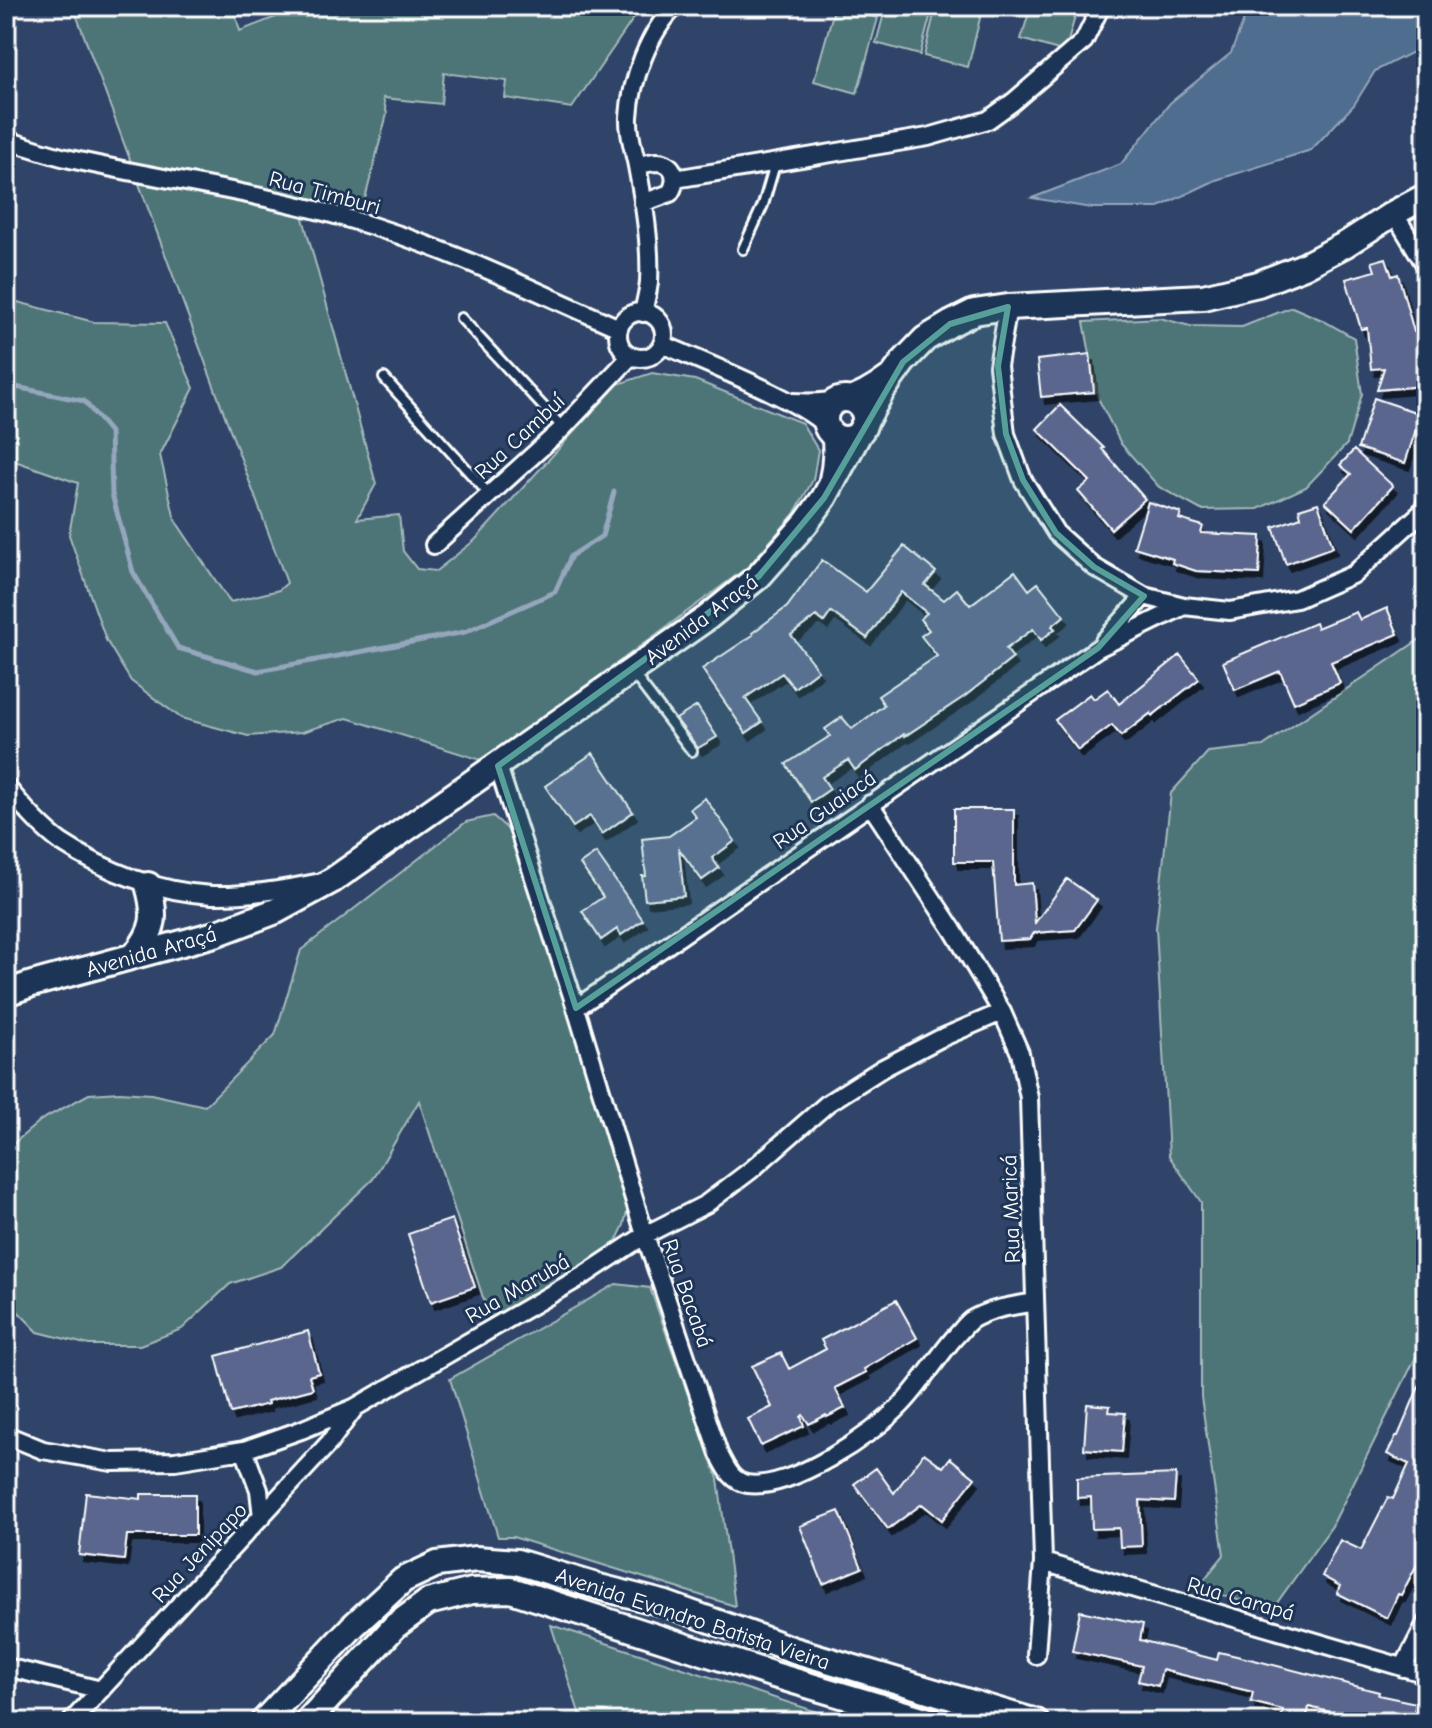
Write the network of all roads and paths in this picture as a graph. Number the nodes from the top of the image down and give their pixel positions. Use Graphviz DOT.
graph roads {
  1 [pos="676,6"];
  2 [pos="1101,6"];
  3 [pos="6,140"];
  4 [pos="775,162"];
  5 [pos="637,166"];
  6 [pos="675,179"];
  7 [pos="1426,196"];
  8 [pos="643,203"];
  9 [pos="1394,213"];
  10 [pos="743,249"];
  11 [pos="1426,266"];
  12 [pos="1008,307"];
  13 [pos="643,313"];
  14 [pos="461,318"];
  15 [pos="619,328"];
  16 [pos="662,344"];
  17 [pos="631,356"];
  18 [pos="903,362"];
  19 [pos="384,378"];
  20 [pos="843,400"];
  21 [pos="792,401"];
  22 [pos="563,428"];
  23 [pos="862,429"];
  24 [pos="829,430"];
  25 [pos="489,494"];
  26 [pos="824,498"];
  27 [pos="1424,509"];
  28 [pos="434,545"];
  29 [pos="1144,596"];
  30 [pos="1184,606"];
  31 [pos="1098,648"];
  32 [pos="631,671"];
  33 [pos="692,751"];
  34 [pos="498,766"];
  35 [pos="6,786"];
  36 [pos="870,804"];
  37 [pos="15,809"];
  38 [pos="333,880"];
  39 [pos="148,885"];
  40 [pos="135,955"];
  41 [pos="6,993"];
  42 [pos="576,1008"];
  43 [pos="1002,1012"];
  44 [pos="645,1235"];
  45 [pos="1035,1302"];
  46 [pos="354,1408"];
  47 [pos="6,1435"];
  48 [pos="244,1450"];
  49 [pos="262,1517"];
  50 [pos="1043,1562"];
  51 [pos="672,1606"];
  52 [pos="1426,1623"];
  53 [pos="662,1639"];
  54 [pos="1036,1655"];
  55 [pos="6,1667"];
  56 [pos="1403,1668"];
  57 [pos="1426,1674"];
  58 [pos="101,1690"];
  59 [pos="71,1722"];
  60 [pos="263,1722"];
  61 [pos="307,1722"];
  62 [pos="932,1722"];
  63 [pos="1036,1722"];
  1 -- 5 [label="street"];
  2 -- 4 [label="street"];
  3 -- 15 [label="street, Rua Timburi"];
  4 -- 6 [label="street"];
  4 -- 10 [label="lane"];
  5 -- 6 [label="street"];
  5 -- 8 [label="street"];
  6 -- 8 [label="street"];
  7 -- 9 [label="street, Avenida Araçá"];
  8 -- 13 [label="street"];
  9 -- 11 [label="street"];
  9 -- 12 [label="street, Avenida Araçá"];
  12 -- 18 [label="street, Avenida Araçá"];
  12 -- 29 [label="street"];
  13 -- 15 [label="street"];
  13 -- 16 [label="street"];
  14 -- 22 [label="lane"];
  15 -- 17 [label="street"];
  16 -- 17 [label="street"];
  16 -- 21 [label="street"];
  17 -- 22 [label="street, Rua Cambuí"];
  18 -- 20 [label="street"];
  18 -- 23 [label="street, Avenida Araçá"];
  19 -- 25 [label="lane"];
  20 -- 21 [label="street"];
  20 -- 23 [label="street"];
  20 -- 24 [label="street"];
  21 -- 24 [label="street"];
  22 -- 25 [label="street, Rua Cambuí"];
  23 -- 24 [label="street"];
  23 -- 26 [label="street, Avenida Araçá"];
  24 -- 26 [label="street"];
  25 -- 28 [label="street, Rua Cambuí"];
  26 -- 32 [label="street, Avenida Araçá"];
  27 -- 30 [label="street"];
  29 -- 30 [label="street"];
  29 -- 31 [label="street, Rua Guaiacá"];
  30 -- 31 [label="street, Rua Guaiacá"];
  31 -- 36 [label="street, Rua Guaiacá"];
  32 -- 33 [label="lane"];
  32 -- 34 [label="street, Avenida Araçá"];
  34 -- 38 [label="street, Avenida Araçá"];
  34 -- 42 [label="street, Rua Bacabá"];
  35 -- 37 [label="street"];
  36 -- 42 [label="street, Rua Guaiacá"];
  36 -- 43 [label="street, Rua Maricá"];
  37 -- 39 [label="street"];
  38 -- 39 [label="street"];
  38 -- 40 [label="street, Avenida Araçá"];
  39 -- 40 [label="street"];
  40 -- 41 [label="street, Avenida Araçá"];
  42 -- 44 [label="street, Rua Bacabá"];
  43 -- 44 [label="street, Rua Marubá"];
  43 -- 45 [label="street, Rua Maricá"];
  44 -- 45 [label="street, Rua Bacabá"];
  44 -- 46 [label="street, Rua Marubá"];
  45 -- 50 [label="street, Rua Maricá"];
  46 -- 48 [label="street, Rua Marubá"];
  46 -- 49 [label="street, Rua Jenipapo"];
  47 -- 48 [label="street, Rua Marubá"];
  48 -- 49 [label="street"];
  49 -- 58 [label="street, Rua Jenipapo"];
  50 -- 54 [label="street, Rua Maricá"];
  50 -- 56 [label="street, Rua Carapá"];
  51 -- 53 [label="street"];
  51 -- 60 [label="street, Avenida Evandro Batista Vieira"];
  51 -- 63 [label="street, Avenida Evandro Batista Vieira"];
  52 -- 56 [label="street"];
  53 -- 61 [label="street, Avenida Evandro Batista Vieira"];
  53 -- 62 [label="street, Avenida Evandro Batista Vieira"];
  55 -- 58 [label="street"];
  56 -- 57 [label="street, Rua Carapá"];
  58 -- 59 [label="street, Rua Jenipapo"];
}
